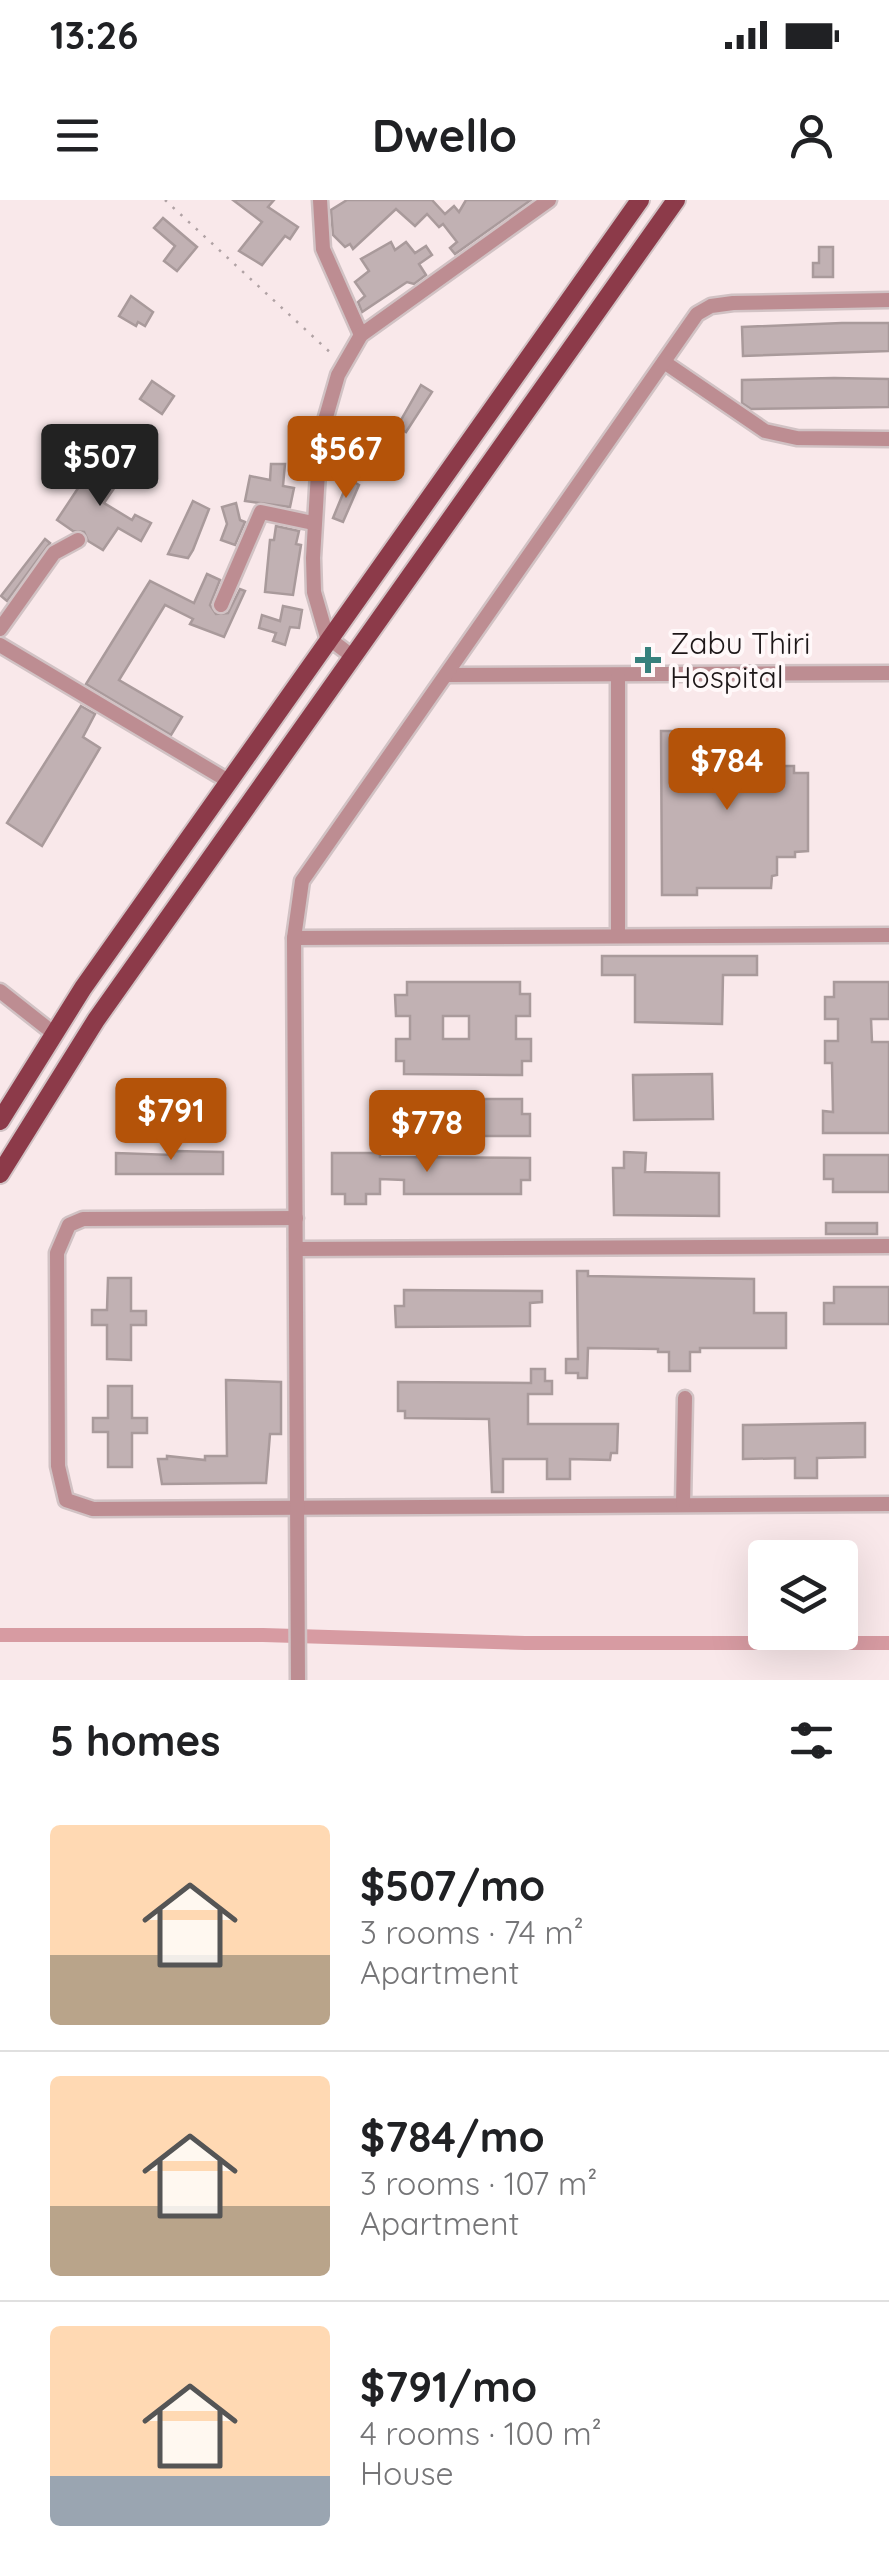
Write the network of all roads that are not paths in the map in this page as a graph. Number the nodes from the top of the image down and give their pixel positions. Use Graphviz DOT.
graph roads {
  1 [pos="320,200"];
  2 [pos="549,200"];
  3 [pos="640,200"];
  4 [pos="676,200"];
  5 [pos="889,300"];
  6 [pos="361,335"];
  7 [pos="664,362"];
  8 [pos="889,439"];
  9 [pos="314,523"];
  10 [pos="78,540"];
  11 [pos="221,605"];
  12 [pos="0,630"];
  13 [pos="327,638"];
  14 [pos="0,645"];
  15 [pos="352,656"];
  16 [pos="889,673"];
  17 [pos="448,676"];
  18 [pos="618,676"];
  19 [pos="230,782"];
  20 [pos="889,935"];
  21 [pos="618,936"];
  22 [pos="294,938"];
  23 [pos="0,991"];
  24 [pos="52,1032"];
  25 [pos="0,1122"];
  26 [pos="0,1174"];
  27 [pos="296,1218"];
  28 [pos="889,1246"];
  29 [pos="296,1249"];
  30 [pos="685,1398"];
  31 [pos="683,1504"];
  32 [pos="889,1504"];
  33 [pos="298,1506"];
  34 [pos="298,1680"];
  1 -- 6 [label="street"];
  2 -- 6 [label="street"];
  3 -- 13 [label="main road"];
  4 -- 15 [label="main road"];
  5 -- 7 [label="street"];
  6 -- 9 [label="street"];
  7 -- 8 [label="street"];
  7 -- 17 [label="street"];
  9 -- 11 [label="street"];
  9 -- 13 [label="street"];
  10 -- 12 [label="street"];
  13 -- 15 [label="street"];
  13 -- 19 [label="main road"];
  14 -- 19 [label="street"];
  15 -- 26 [label="main road"];
  16 -- 18 [label="street"];
  17 -- 18 [label="street"];
  17 -- 22 [label="street"];
  18 -- 21 [label="street"];
  19 -- 24 [label="main road"];
  20 -- 21 [label="street"];
  21 -- 22 [label="street"];
  22 -- 27 [label="street"];
  23 -- 24 [label="street"];
  24 -- 25 [label="main road"];
  27 -- 29 [label="street"];
  27 -- 33 [label="street"];
  28 -- 29 [label="street"];
  29 -- 33 [label="street"];
  30 -- 31 [label="street"];
  31 -- 32 [label="street"];
  31 -- 33 [label="street"];
  33 -- 34 [label="street"];
}
